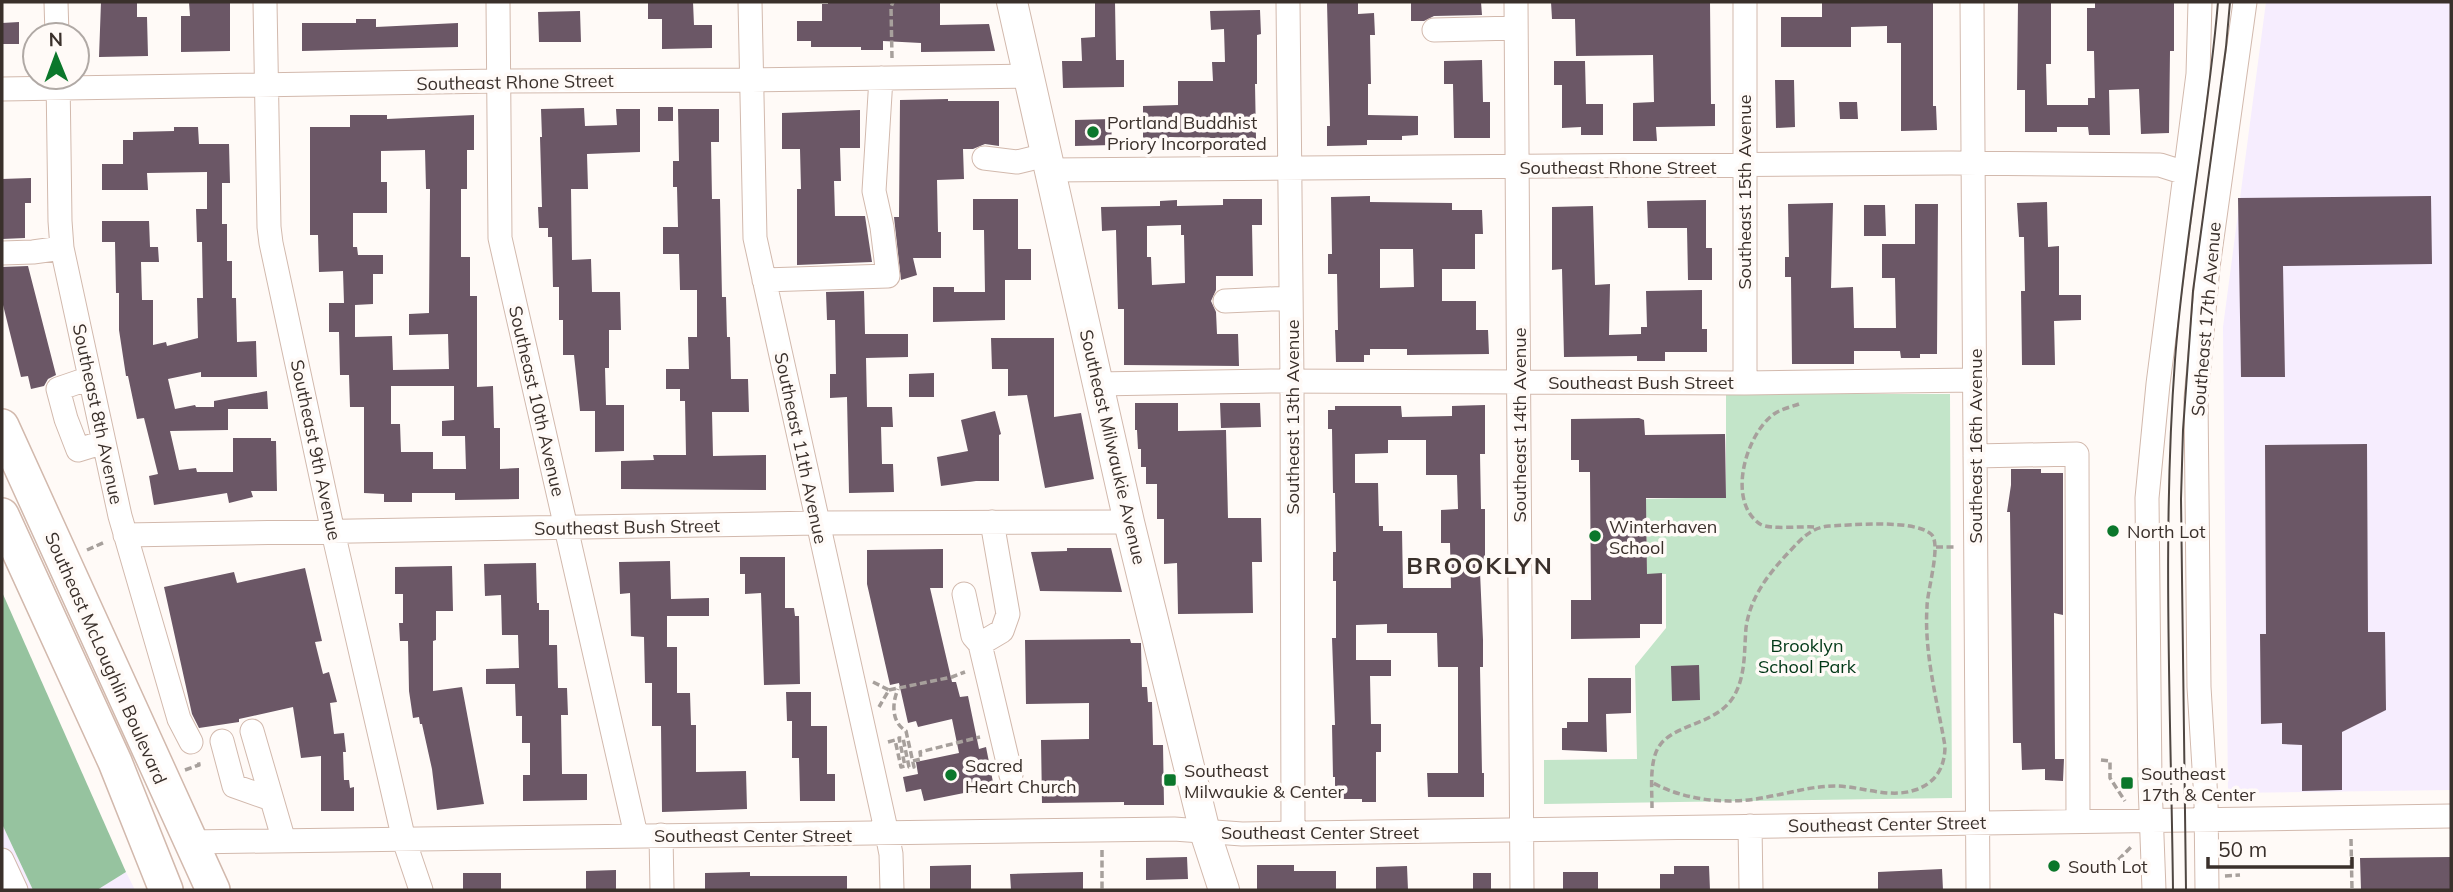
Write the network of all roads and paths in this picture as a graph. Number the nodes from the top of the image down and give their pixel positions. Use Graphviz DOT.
graph roads {
  1 [pos="56,2"];
  2 [pos="265,2"];
  3 [pos="498,2"];
  4 [pos="750,2"];
  5 [pos="893,2"];
  6 [pos="1012,2"];
  7 [pos="1288,2"];
  8 [pos="1516,2"];
  9 [pos="1745,2"];
  10 [pos="1972,2"];
  11 [pos="2200,2"];
  12 [pos="2245,2"];
  13 [pos="57,21"];
  14 [pos="1516,28"];
  15 [pos="1434,30"];
  16 [pos="1029,75"];
  17 [pos="887,78"];
  18 [pos="751,80"];
  19 [pos="498,81"];
  20 [pos="91,83"];
  21 [pos="267,86"];
  22 [pos="21,87"];
  23 [pos="2,89"];
  24 [pos="58,91"];
  25 [pos="984,158"];
  26 [pos="1048,163"];
  27 [pos="1974,163"];
  28 [pos="1744,166"];
  29 [pos="1289,167"];
  30 [pos="1516,167"];
  31 [pos="2185,173"];
  32 [pos="62,248"];
  33 [pos="2,253"];
  34 [pos="764,280"];
  35 [pos="1291,299"];
  36 [pos="1225,301"];
  37 [pos="90,378"];
  38 [pos="1975,380"];
  39 [pos="1292,382"];
  40 [pos="1519,382"];
  41 [pos="1806,382"];
  42 [pos="1745,383"];
  43 [pos="1097,384"];
  44 [pos="2,426"];
  45 [pos="104,442"];
  46 [pos="1975,456"];
  47 [pos="2,515"];
  48 [pos="992,522"];
  49 [pos="1129,522"];
  50 [pos="817,523"];
  51 [pos="1817,527"];
  52 [pos="566,528"];
  53 [pos="333,532"];
  54 [pos="125,535"];
  55 [pos="63,561"];
  56 [pos="964,594"];
  57 [pos="980,644"];
  58 [pos="986,668"];
  59 [pos="898,689"];
  60 [pos="889,690"];
  61 [pos="252,731"];
  62 [pos="1001,732"];
  63 [pos="222,741"];
  64 [pos="191,742"];
  65 [pos="868,747"];
  66 [pos="2101,760"];
  67 [pos="913,761"];
  68 [pos="196,766"];
  69 [pos="189,769"];
  70 [pos="1011,775"];
  71 [pos="1653,783"];
  72 [pos="271,799"];
  73 [pos="2125,801"];
  74 [pos="2451,816"];
  75 [pos="2151,820"];
  76 [pos="2206,820"];
  77 [pos="2078,821"];
  78 [pos="1977,823"];
  79 [pos="1750,826"];
  80 [pos="1652,828"];
  81 [pos="1101,830"];
  82 [pos="1522,830"];
  83 [pos="1205,832"];
  84 [pos="1293,833"];
  85 [pos="887,834"];
  86 [pos="636,835"];
  87 [pos="662,835"];
  88 [pos="404,839"];
  89 [pos="2351,839"];
  90 [pos="284,841"];
  91 [pos="189,842"];
  92 [pos="2132,846"];
  93 [pos="2,860"];
  94 [pos="2101,870"];
  95 [pos="16,890"];
  96 [pos="166,890"];
  97 [pos="213,890"];
  98 [pos="421,890"];
  99 [pos="662,890"];
  100 [pos="892,890"];
  101 [pos="1102,890"];
  102 [pos="1224,890"];
  103 [pos="1522,890"];
  104 [pos="1751,890"];
  105 [pos="1978,890"];
  106 [pos="2154,890"];
  107 [pos="2207,890"];
  108 [pos="2352,890"];
  1 -- 13 [label="street"];
  2 -- 21 [label="street, Southeast 9th Avenue"];
  3 -- 19 [label="street, Southeast 10th Avenue"];
  4 -- 18 [label="street, Southeast 11th Avenue"];
  5 -- 17 [label="path"];
  6 -- 16 [label="main road, Southeast Milwaukie Avenue"];
  7 -- 29 [label="street, Southeast 13th Avenue"];
  8 -- 14 [label="street, Southeast 14th Avenue"];
  9 -- 28 [label="street, Southeast 15th Avenue"];
  10 -- 27 [label="street, Southeast 16th Avenue"];
  11 -- 31 [label="street, Southeast 17th Avenue"];
  12 -- 76 [label="street, Southeast 17th Avenue"];
  14 -- 15 [label="street"];
  14 -- 30 [label="street, Southeast 14th Avenue"];
  16 -- 17 [label="street, Southeast Rhone Street"];
  16 -- 26 [label="main road, Southeast Milwaukie Avenue"];
  17 -- 18 [label="street, Southeast Rhone Street"];
  17 -- 34 [label="street"];
  18 -- 19 [label="street, Southeast Rhone Street"];
  18 -- 34 [label="street, Southeast 11th Avenue"];
  19 -- 21 [label="street, Southeast Rhone Street"];
  19 -- 52 [label="street, Southeast 10th Avenue"];
  20 -- 21 [label="street, Southeast Rhone Street"];
  21 -- 53 [label="street, Southeast 9th Avenue"];
  22 -- 23 [label="street, Southeast Rhone Street"];
  24 -- 32 [label="street, Southeast 8th Avenue"];
  25 -- 26 [label="street, Southeast Rhone Street"];
  26 -- 29 [label="street, Southeast Rhone Street"];
  26 -- 43 [label="main road, Southeast Milwaukie Avenue"];
  27 -- 28 [label="street, Southeast Rhone Street"];
  27 -- 31 [label="street, Southeast Rhone Street"];
  27 -- 38 [label="street, Southeast 16th Avenue"];
  28 -- 30 [label="street, Southeast Rhone Street"];
  28 -- 42 [label="street, Southeast 15th Avenue"];
  29 -- 30 [label="street, Southeast Rhone Street"];
  29 -- 35 [label="street, Southeast 13th Avenue"];
  30 -- 40 [label="street, Southeast 14th Avenue"];
  31 -- 75 [label="street, Southeast 17th Avenue"];
  32 -- 33 [label="street"];
  32 -- 37 [label="street, Southeast 8th Avenue"];
  34 -- 50 [label="street, Southeast 11th Avenue"];
  35 -- 36 [label="street"];
  35 -- 39 [label="street, Southeast 13th Avenue"];
  37 -- 45 [label="street, Southeast 8th Avenue"];
  37 -- 45 [label="street"];
  38 -- 41 [label="street, Southeast Bush Street"];
  38 -- 46 [label="street, Southeast 16th Avenue"];
  39 -- 40 [label="street, Southeast Bush Street"];
  39 -- 43 [label="street, Southeast Bush Street"];
  39 -- 84 [label="street, Southeast 13th Avenue"];
  40 -- 42 [label="street, Southeast Bush Street"];
  40 -- 82 [label="street, Southeast 14th Avenue"];
  41 -- 42 [label="street, Southeast Bush Street"];
  41 -- 51 [label="path"];
  43 -- 49 [label="main road, Southeast Milwaukie Avenue"];
  44 -- 55 [label="highway, Southeast McLoughlin Boulevard"];
  45 -- 54 [label="street, Southeast 8th Avenue"];
  46 -- 77 [label="street"];
  46 -- 78 [label="street, Southeast 16th Avenue"];
  47 -- 96 [label="highway, Southeast McLoughlin Boulevard"];
  48 -- 49 [label="street, Southeast Bush Street"];
  48 -- 50 [label="street, Southeast Bush Street"];
  48 -- 57 [label="street"];
  49 -- 83 [label="main road, Southeast Milwaukie Avenue"];
  50 -- 52 [label="street, Southeast Bush Street"];
  50 -- 65 [label="street, Southeast 11th Avenue"];
  51 -- 71 [label="path"];
  51 -- 71 [label="path"];
  52 -- 53 [label="street, Southeast Bush Street"];
  52 -- 86 [label="street, Southeast 10th Avenue"];
  53 -- 54 [label="street, Southeast Bush Street"];
  53 -- 88 [label="street, Southeast 9th Avenue"];
  54 -- 55 [label="path"];
  54 -- 64 [label="street, Southeast 8th Avenue"];
  55 -- 91 [label="highway, Southeast McLoughlin Boulevard"];
  56 -- 57 [label="street"];
  57 -- 58 [label="street"];
  58 -- 59 [label="path"];
  58 -- 62 [label="street"];
  59 -- 60 [label="path"];
  59 -- 67 [label="path"];
  61 -- 72 [label="street"];
  62 -- 67 [label="path"];
  62 -- 70 [label="street"];
  63 -- 72 [label="street"];
  65 -- 67 [label="path"];
  65 -- 85 [label="street, Southeast 11th Avenue"];
  66 -- 73 [label="path"];
  68 -- 69 [label="path"];
  71 -- 80 [label="path"];
  72 -- 90 [label="street"];
  74 -- 76 [label="street, Southeast Center Street"];
  75 -- 76 [label="street, Southeast Center Street"];
  75 -- 77 [label="street, Southeast Center Street"];
  75 -- 106 [label="street, Southeast 17th Avenue"];
  76 -- 107 [label="street, Southeast 17th Avenue"];
  77 -- 78 [label="street, Southeast Center Street"];
  78 -- 79 [label="street, Southeast Center Street"];
  78 -- 105 [label="street, Southeast 16th Avenue"];
  79 -- 80 [label="street, Southeast Center Street"];
  79 -- 104 [label="street"];
  80 -- 82 [label="street, Southeast Center Street"];
  81 -- 83 [label="street, Southeast Center Street"];
  81 -- 85 [label="street, Southeast Center Street"];
  81 -- 101 [label="path"];
  82 -- 84 [label="street, Southeast Center Street"];
  82 -- 103 [label="street, Southeast 14th Avenue"];
  83 -- 84 [label="street, Southeast Center Street"];
  83 -- 102 [label="main road, Southeast Milwaukie Avenue"];
  85 -- 87 [label="street, Southeast Center Street"];
  85 -- 100 [label="street, Southeast 11th Avenue"];
  86 -- 87 [label="street, Southeast Center Street"];
  86 -- 88 [label="street, Southeast Center Street"];
  87 -- 99 [label="street"];
  88 -- 90 [label="street, Southeast Center Street"];
  88 -- 98 [label="street, Southeast 9th Avenue"];
  89 -- 108 [label="path"];
  90 -- 91 [label="street, Southeast Center Street"];
  91 -- 97 [label="highway, Southeast McLoughlin Boulevard"];
  92 -- 94 [label="path"];
  93 -- 95 [label="street"];
}
